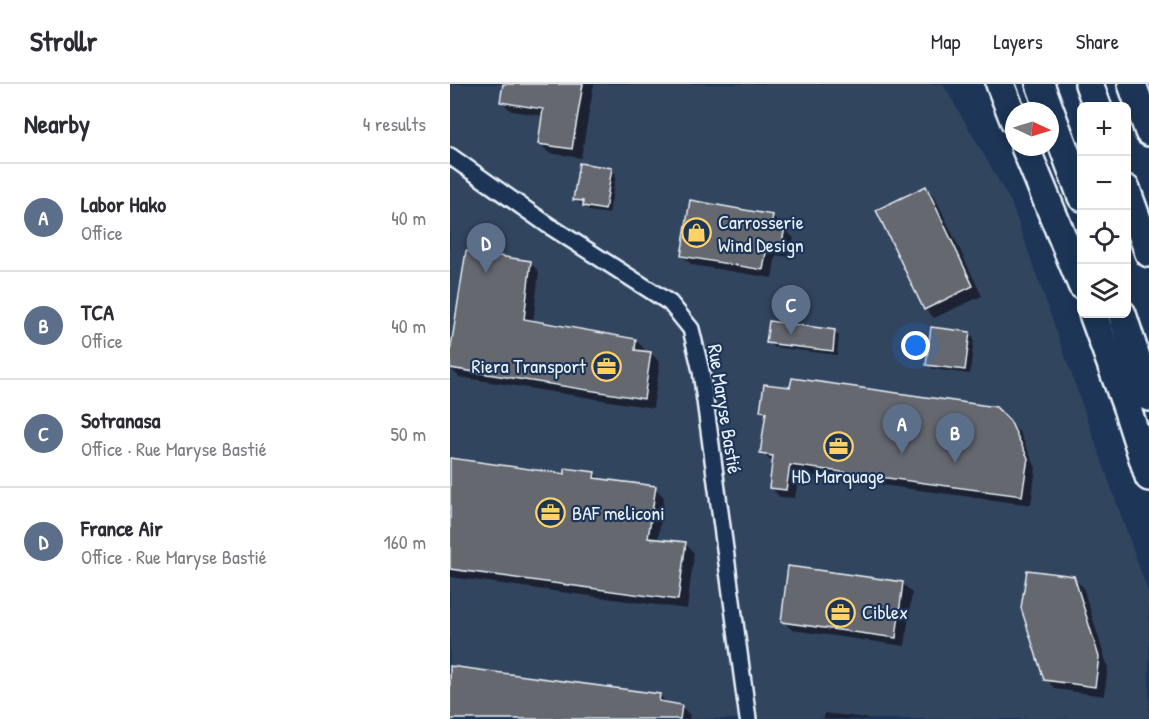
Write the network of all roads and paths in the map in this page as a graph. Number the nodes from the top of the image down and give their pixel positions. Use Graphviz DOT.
graph roads {
  1 [pos="1000,84"];
  2 [pos="1040,84"];
  3 [pos="1089,84"];
  4 [pos="1132,84"];
  5 [pos="1007,102"];
  6 [pos="1096,102"];
  7 [pos="1149,132"];
  8 [pos="450,156"];
  9 [pos="1029,156"];
  10 [pos="1077,184"];
  11 [pos="1131,203"];
  12 [pos="1149,253"];
  13 [pos="1077,273"];
  14 [pos="1094,318"];
  15 [pos="1123,318"];
  16 [pos="1149,397"];
  17 [pos="1149,477"];
  18 [pos="748,719"];
  1 -- 5 [label="highway"];
  2 -- 10 [label="highway"];
  3 -- 6 [label="highway"];
  4 -- 7 [label="highway"];
  8 -- 18 [label="street, Rue Maryse Bastié"];
  9 -- 13 [label="highway"];
  11 -- 12 [label="highway"];
  14 -- 17 [label="highway"];
  15 -- 16 [label="highway"];
}
